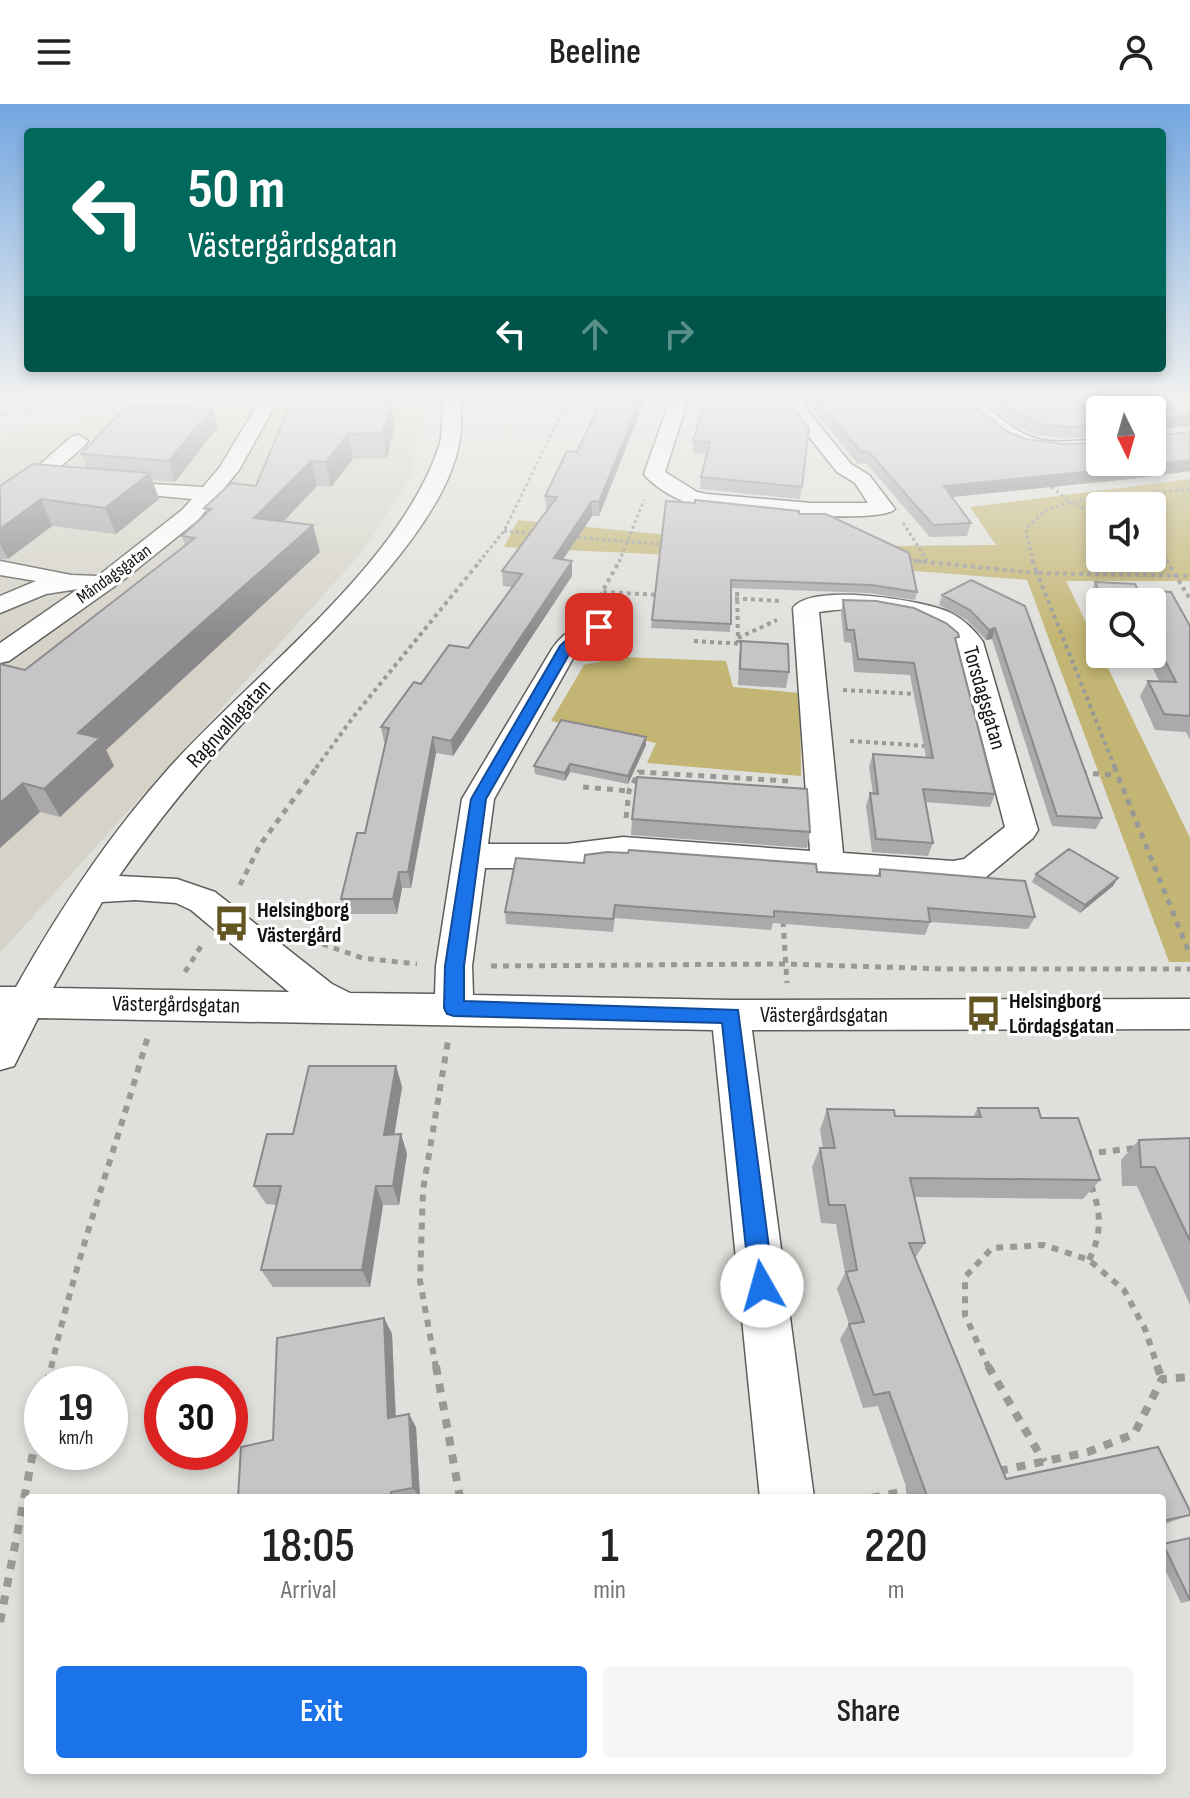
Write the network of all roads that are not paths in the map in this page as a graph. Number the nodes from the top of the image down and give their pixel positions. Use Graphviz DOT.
graph roads {
  1 [pos="24,479"];
  2 [pos="35,479"];
  3 [pos="222,479"];
  4 [pos="434,479"];
  5 [pos="661,479"];
  6 [pos="862,479"];
  7 [pos="13,485"];
  8 [pos="211,494"];
  9 [pos="0,568"];
  10 [pos="74,580"];
  11 [pos="101,584"];
  12 [pos="0,606"];
  13 [pos="599,627"];
  14 [pos="0,655"];
  15 [pos="470,856"];
  16 [pos="828,864"];
  17 [pos="93,890"];
  18 [pos="13,1002"];
  19 [pos="343,1007"];
  20 [pos="454,1008"];
  21 [pos="1190,1014"];
  22 [pos="731,1015"];
  23 [pos="0,1054"];
  24 [pos="787,1494"];
  1 -- 7 [label="street"];
  2 -- 8 [label="street"];
  3 -- 8 [label="street, Måndagsgatan"];
  4 -- 17 [label="street, Ragnvallagatan"];
  5 -- 6 [label="street"];
  8 -- 11 [label="street, Måndagsgatan"];
  9 -- 10 [label="street"];
  10 -- 11 [label="street"];
  10 -- 12 [label="street"];
  11 -- 14 [label="street, Måndagsgatan"];
  13 -- 15 [label="street"];
  15 -- 16 [label="street, Torsdagsgatan"];
  15 -- 20 [label="street"];
  16 -- 16 [label="street, Torsdagsgatan"];
  17 -- 18 [label="street, Ragnvallagatan"];
  17 -- 19 [label="street"];
  18 -- 19 [label="street, Västergårdsgatan"];
  18 -- 23 [label="street, Ragnvallagatan"];
  19 -- 20 [label="street, Västergårdsgatan"];
  20 -- 22 [label="street, Västergårdsgatan"];
  21 -- 22 [label="street, Västergårdsgatan"];
  22 -- 24 [label="street"];
}
